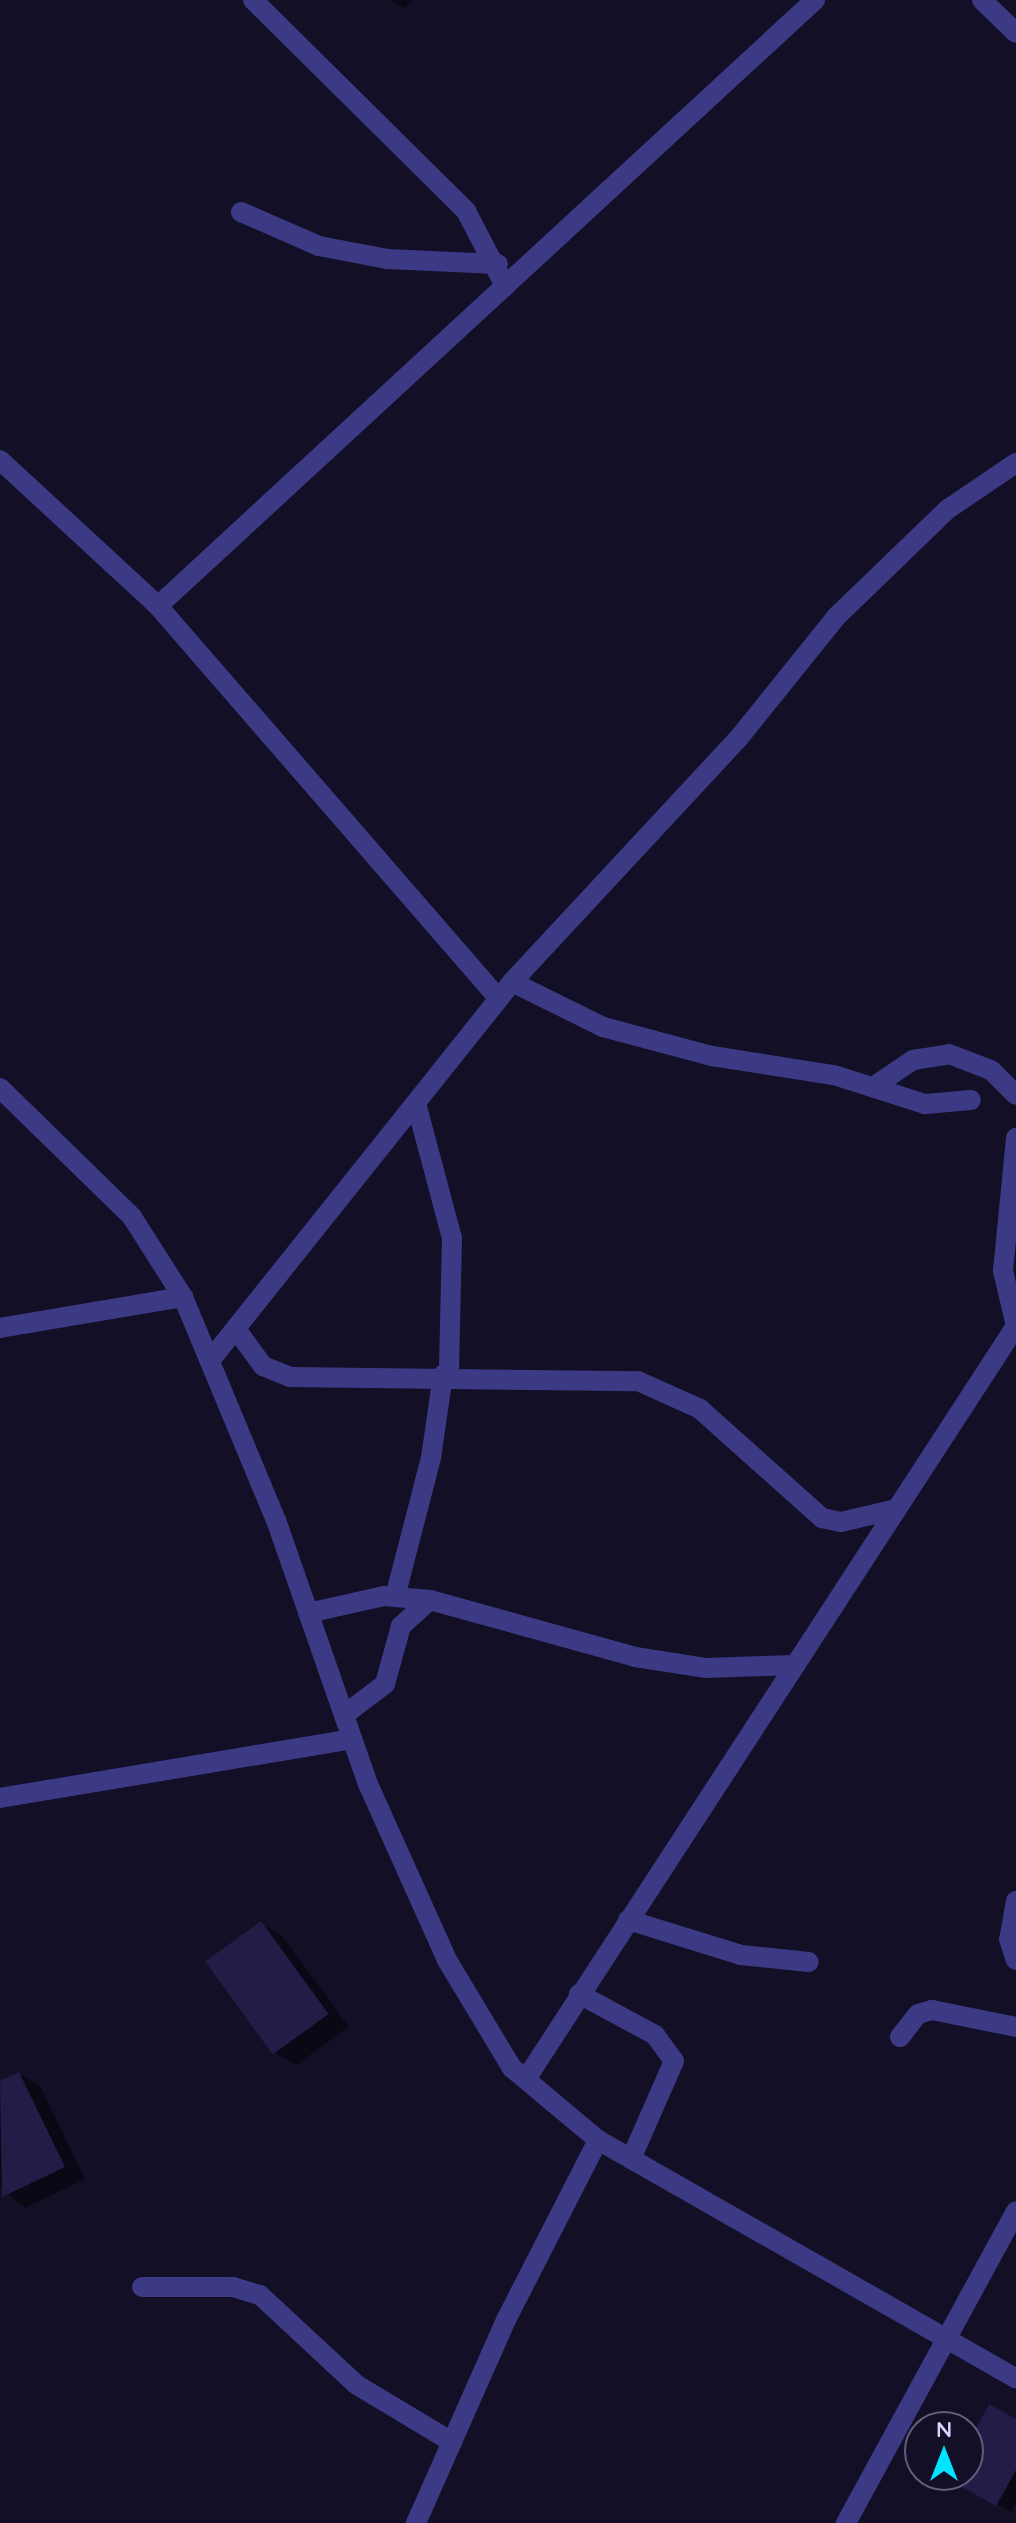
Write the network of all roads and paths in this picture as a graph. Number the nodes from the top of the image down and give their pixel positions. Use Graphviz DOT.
graph roads {
  1 [pos="253,0"];
  2 [pos="815,0"];
  3 [pos="982,0"];
  4 [pos="1016,33"];
  5 [pos="241,212"];
  6 [pos="498,264"];
  7 [pos="505,286"];
  8 [pos="0,460"];
  9 [pos="1016,463"];
  10 [pos="158,606"];
  11 [pos="512,982"];
  12 [pos="499,999"];
  13 [pos="873,1087"];
  14 [pos="0,1088"];
  15 [pos="1016,1095"];
  16 [pos="971,1100"];
  17 [pos="416,1103"];
  18 [pos="1016,1138"];
  19 [pos="183,1297"];
  20 [pos="0,1328"];
  21 [pos="236,1329"];
  22 [pos="212,1358"];
  23 [pos="446,1375"];
  24 [pos="896,1509"];
  25 [pos="395,1597"];
  26 [pos="430,1600"];
  27 [pos="308,1613"];
  28 [pos="795,1665"];
  29 [pos="344,1715"];
  30 [pos="352,1739"];
  31 [pos="0,1798"];
  32 [pos="1016,1901"];
  33 [pos="628,1920"];
  34 [pos="1016,1960"];
  35 [pos="809,1962"];
  36 [pos="579,1994"];
  37 [pos="1016,2027"];
  38 [pos="900,2037"];
  39 [pos="526,2079"];
  40 [pos="598,2140"];
  41 [pos="631,2159"];
  42 [pos="1016,2211"];
  43 [pos="142,2287"];
  44 [pos="951,2337"];
  45 [pos="1016,2378"];
  46 [pos="452,2442"];
  47 [pos="416,2523"];
  48 [pos="846,2523"];
  1 -- 6 [label="street"];
  2 -- 7 [label="street"];
  3 -- 4 [label="street"];
  5 -- 6 [label="street"];
  6 -- 7 [label="street"];
  7 -- 10 [label="street"];
  8 -- 10 [label="street"];
  9 -- 11 [label="street"];
  10 -- 12 [label="street"];
  11 -- 12 [label="street"];
  11 -- 13 [label="street"];
  12 -- 17 [label="street"];
  13 -- 15 [label="street"];
  13 -- 16 [label="street"];
  14 -- 19 [label="street"];
  17 -- 21 [label="street"];
  17 -- 23 [label="street"];
  18 -- 24 [label="street"];
  19 -- 20 [label="street"];
  19 -- 22 [label="street"];
  21 -- 22 [label="street"];
  21 -- 23 [label="street"];
  22 -- 27 [label="street"];
  23 -- 24 [label="street"];
  23 -- 25 [label="street"];
  24 -- 28 [label="street"];
  25 -- 26 [label="street"];
  25 -- 27 [label="street"];
  26 -- 28 [label="street"];
  26 -- 29 [label="street"];
  27 -- 29 [label="street"];
  28 -- 33 [label="street"];
  29 -- 30 [label="street"];
  30 -- 31 [label="street"];
  30 -- 39 [label="street"];
  32 -- 34 [label="street"];
  33 -- 35 [label="street"];
  33 -- 36 [label="street"];
  36 -- 39 [label="street"];
  36 -- 41 [label="street"];
  37 -- 38 [label="street"];
  39 -- 40 [label="street"];
  40 -- 41 [label="street"];
  40 -- 46 [label="street"];
  41 -- 44 [label="street"];
  42 -- 44 [label="street"];
  43 -- 46 [label="street"];
  44 -- 45 [label="street"];
  44 -- 48 [label="street"];
  46 -- 47 [label="street"];
}
